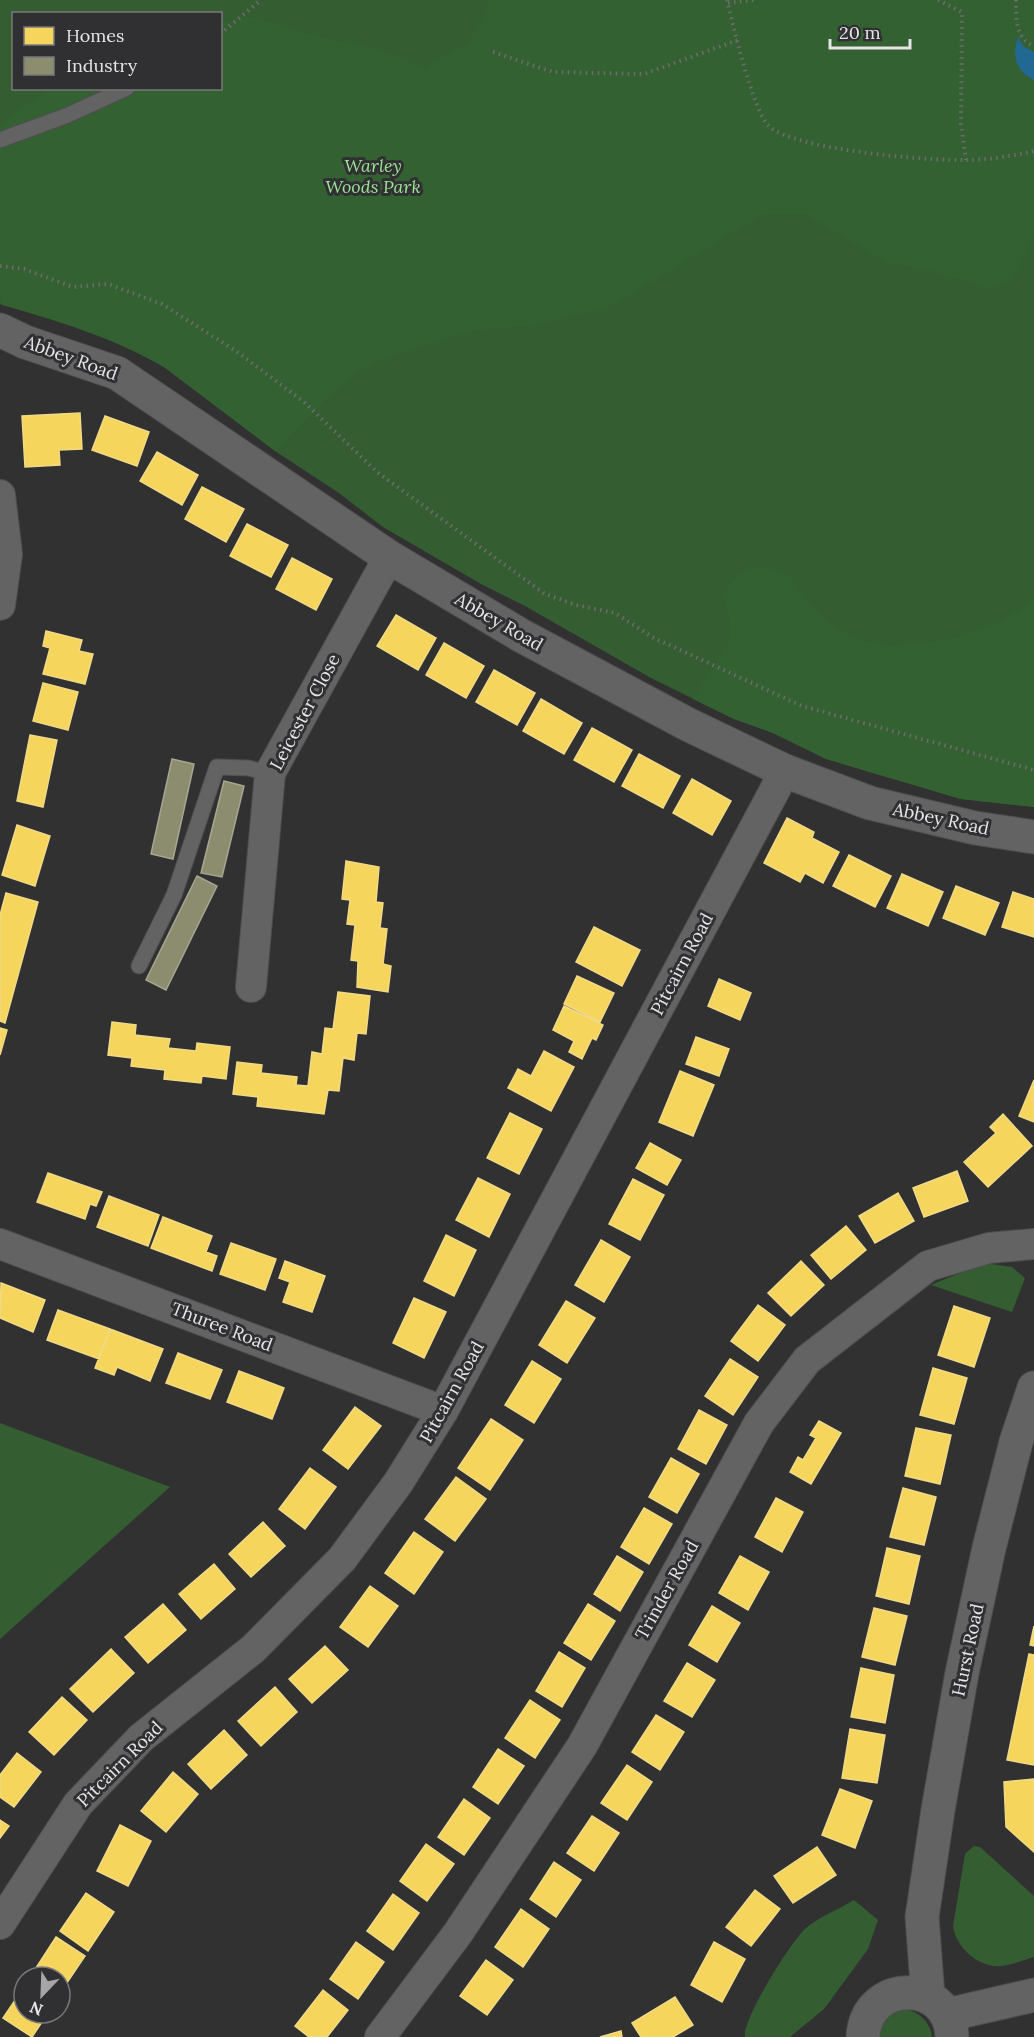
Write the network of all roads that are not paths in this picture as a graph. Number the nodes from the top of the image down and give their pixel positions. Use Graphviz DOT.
graph roads {
  1 [pos="123,90"];
  2 [pos="0,140"];
  3 [pos="0,330"];
  4 [pos="0,495"];
  5 [pos="389,557"];
  6 [pos="0,605"];
  7 [pos="785,771"];
  8 [pos="270,773"];
  9 [pos="1034,837"];
  10 [pos="139,966"];
  11 [pos="251,987"];
  12 [pos="0,1244"];
  13 [pos="1034,1244"];
  14 [pos="1034,1388"];
  15 [pos="443,1411"];
  16 [pos="922,1917"];
  17 [pos="0,1924"];
  18 [pos="889,1996"];
  19 [pos="1031,1996"];
  20 [pos="942,2016"];
  21 [pos="857,2032"];
  22 [pos="380,2037"];
  23 [pos="974,2037"];
  1 -- 2 [label="lane"];
  3 -- 5 [label="street, Abbey Road"];
  4 -- 6 [label="street"];
  5 -- 7 [label="street, Abbey Road"];
  5 -- 8 [label="street, Leicester Close"];
  7 -- 9 [label="street, Abbey Road"];
  7 -- 15 [label="street, Pitcairn Road"];
  8 -- 10 [label="lane"];
  8 -- 11 [label="street, Leicester Close"];
  12 -- 15 [label="street, Thuree Road"];
  13 -- 22 [label="street, Trinder Road"];
  14 -- 16 [label="street, Hurst Road"];
  15 -- 17 [label="street, Pitcairn Road"];
  16 -- 18 [label="street, Hurst Road"];
  16 -- 20 [label="street, Hurst Road"];
  18 -- 20 [label="street"];
  18 -- 21 [label="street"];
  19 -- 20 [label="street"];
  19 -- 23 [label="street"];
}
